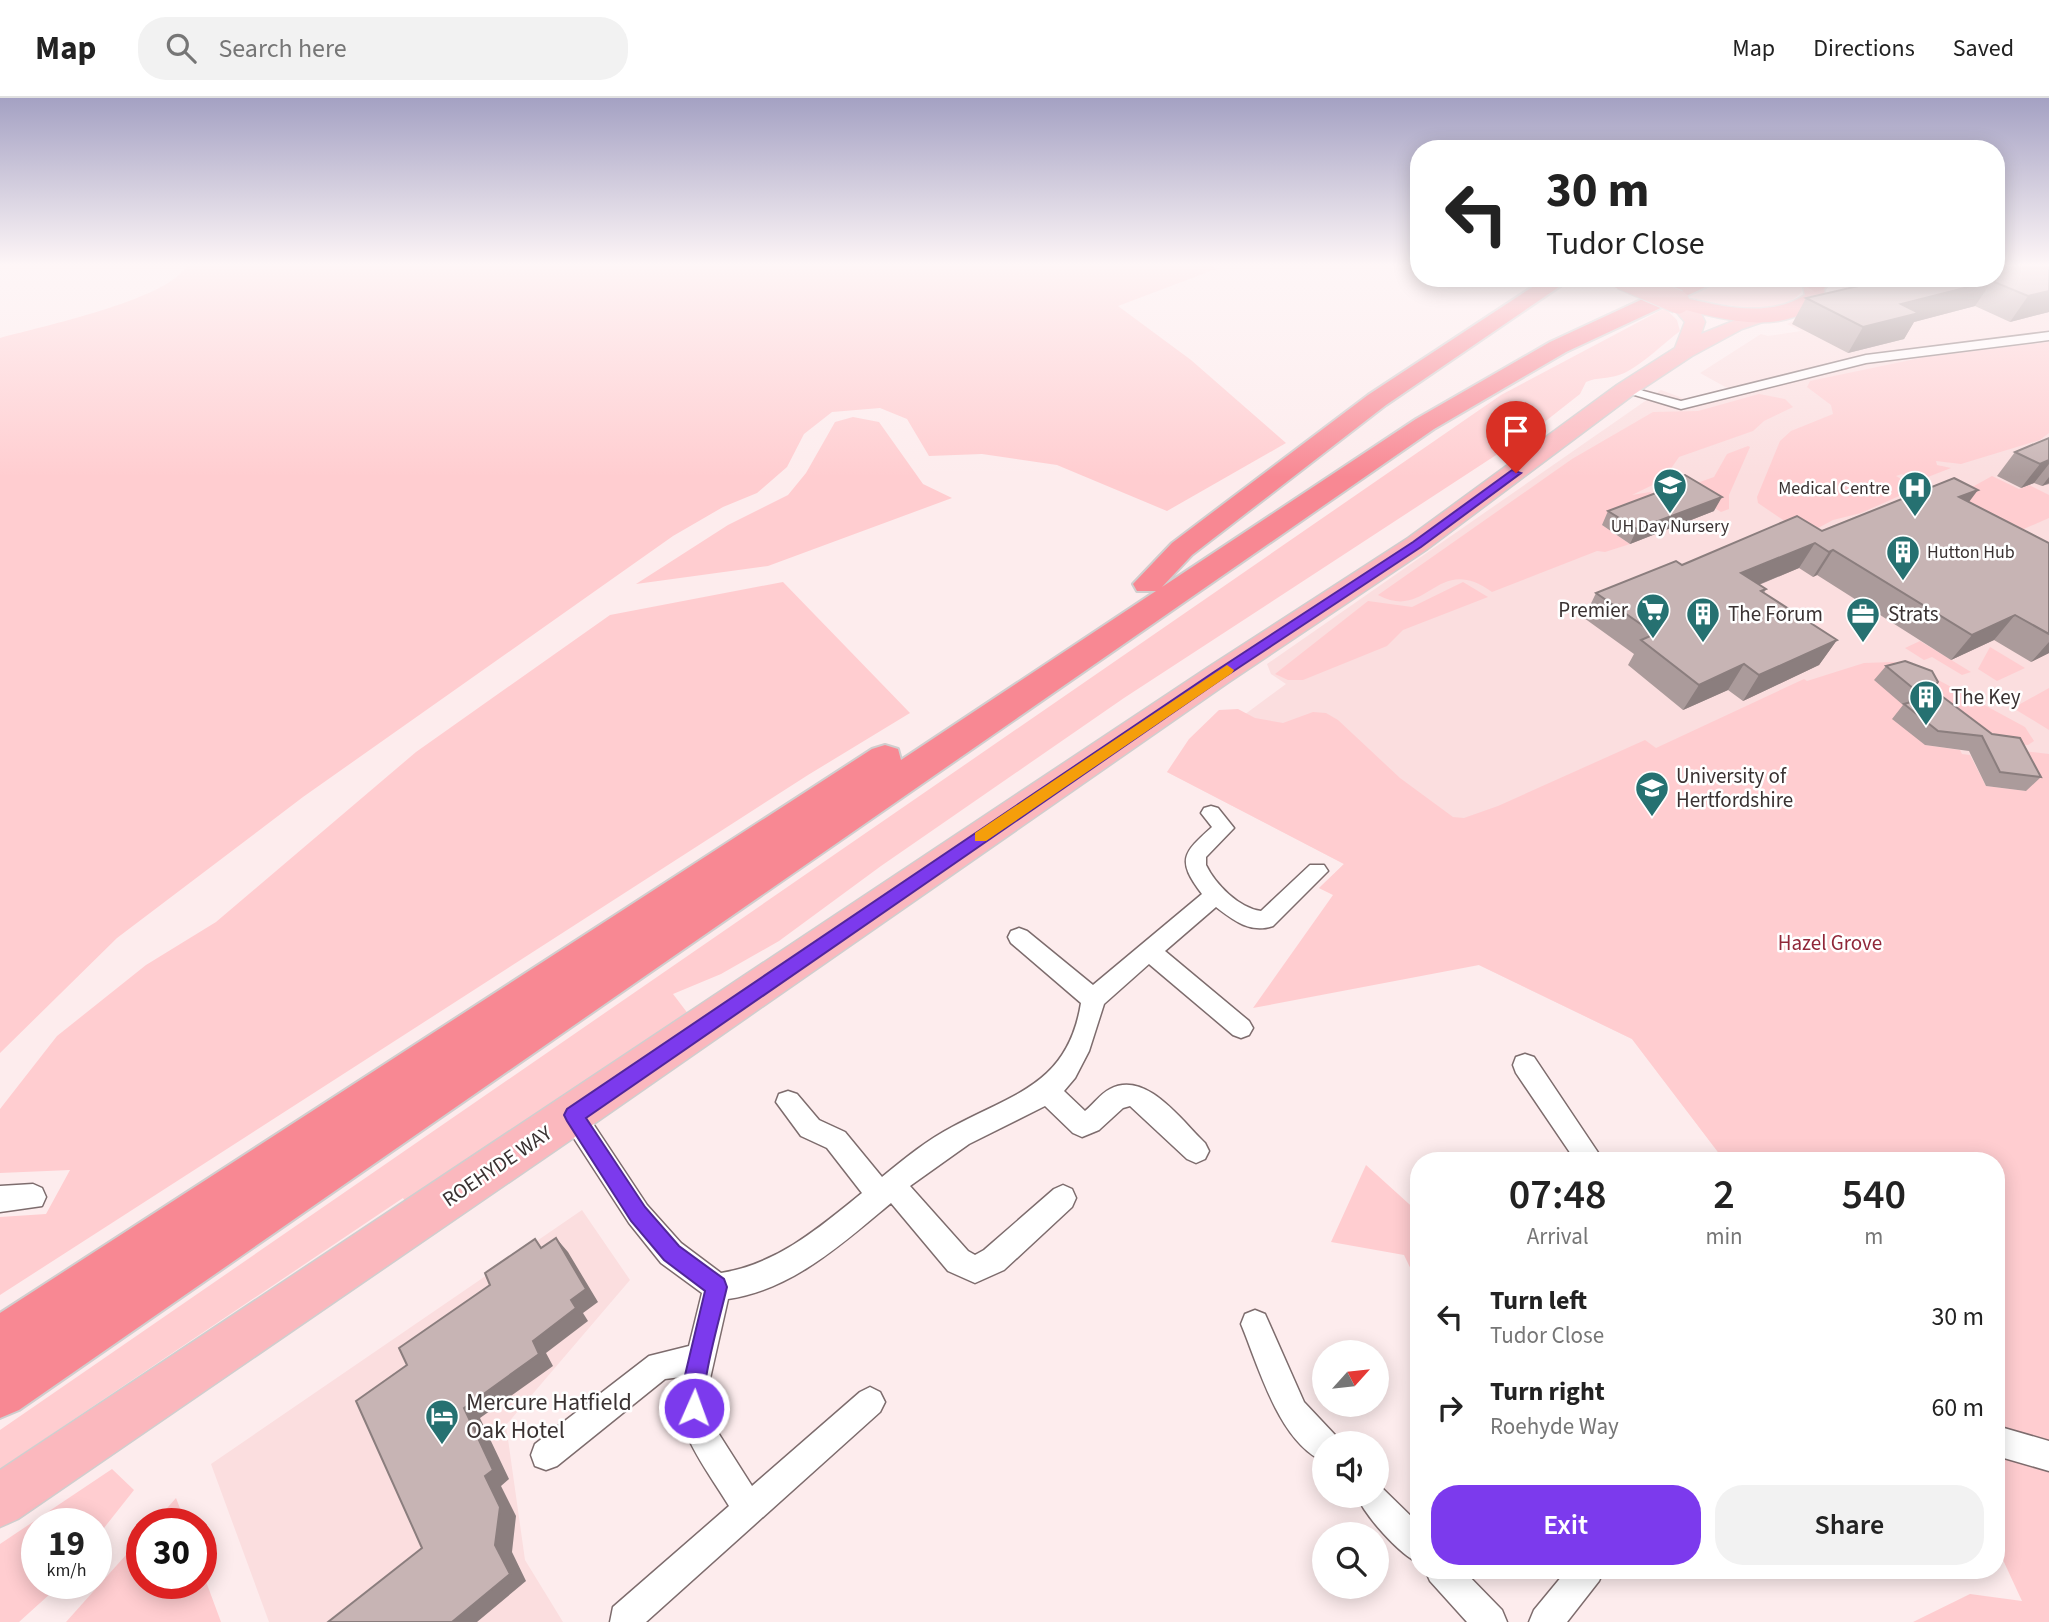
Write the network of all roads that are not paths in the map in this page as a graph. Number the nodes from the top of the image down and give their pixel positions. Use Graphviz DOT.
graph roads {
  1 [pos="1475,335"];
  2 [pos="1538,335"];
  3 [pos="1582,335"];
  4 [pos="1690,335"];
  5 [pos="1715,335"];
  6 [pos="2049,336"];
  7 [pos="1684,351"];
  8 [pos="1625,390"];
  9 [pos="1147,584"];
  10 [pos="1211,813"];
  11 [pos="1317,871"];
  12 [pos="1215,895"];
  13 [pos="1018,937"];
  14 [pos="1148,950"];
  15 [pos="1093,999"];
  16 [pos="1241,1028"];
  17 [pos="1525,1065"];
  18 [pos="1047,1091"];
  19 [pos="788,1102"];
  20 [pos="573,1115"];
  21 [pos="1196,1152"];
  22 [pos="1585,1152"];
  23 [pos="886,1190"];
  24 [pos="33,1197"];
  25 [pos="1063,1198"];
  26 [pos="0,1199"];
  27 [pos="717,1287"];
  28 [pos="1255,1324"];
  29 [pos="0,1344"];
  30 [pos="698,1359"];
  31 [pos="0,1391"];
  32 [pos="870,1402"];
  33 [pos="1312,1433"];
  34 [pos="2005,1443"];
  35 [pos="546,1455"];
  36 [pos="2049,1456"];
  37 [pos="0,1501"];
  38 [pos="1382,1508"];
  39 [pos="748,1509"];
  40 [pos="1410,1537"];
  41 [pos="1449,1579"];
  42 [pos="1581,1579"];
  43 [pos="625,1619"];
  44 [pos="1490,1622"];
  45 [pos="1546,1622"];
  1 -- 9 [label="highway"];
  2 -- 9 [label="highway"];
  3 -- 31 [label="highway"];
  4 -- 7 [label="main road"];
  5 -- 7 [label="main road, ROEHYDE WAY"];
  6 -- 8 [label="street"];
  7 -- 8 [label="main road, ROEHYDE WAY"];
  8 -- 20 [label="main road, ROEHYDE WAY"];
  9 -- 29 [label="highway"];
  10 -- 12 [label="street"];
  11 -- 12 [label="street"];
  12 -- 14 [label="street"];
  13 -- 15 [label="street"];
  14 -- 15 [label="street"];
  14 -- 16 [label="street"];
  15 -- 18 [label="street"];
  17 -- 22 [label="street"];
  18 -- 21 [label="street"];
  18 -- 23 [label="street"];
  19 -- 23 [label="street"];
  20 -- 27 [label="street"];
  20 -- 37 [label="main road, ROEHYDE WAY"];
  23 -- 25 [label="street"];
  23 -- 27 [label="street"];
  24 -- 26 [label="street"];
  27 -- 30 [label="street"];
  28 -- 33 [label="street"];
  30 -- 35 [label="street"];
  30 -- 39 [label="street"];
  32 -- 39 [label="street"];
  34 -- 36 [label="street"];
  38 -- 40 [label="street"];
  39 -- 43 [label="street"];
  41 -- 44 [label="street"];
  42 -- 45 [label="street"];
}
